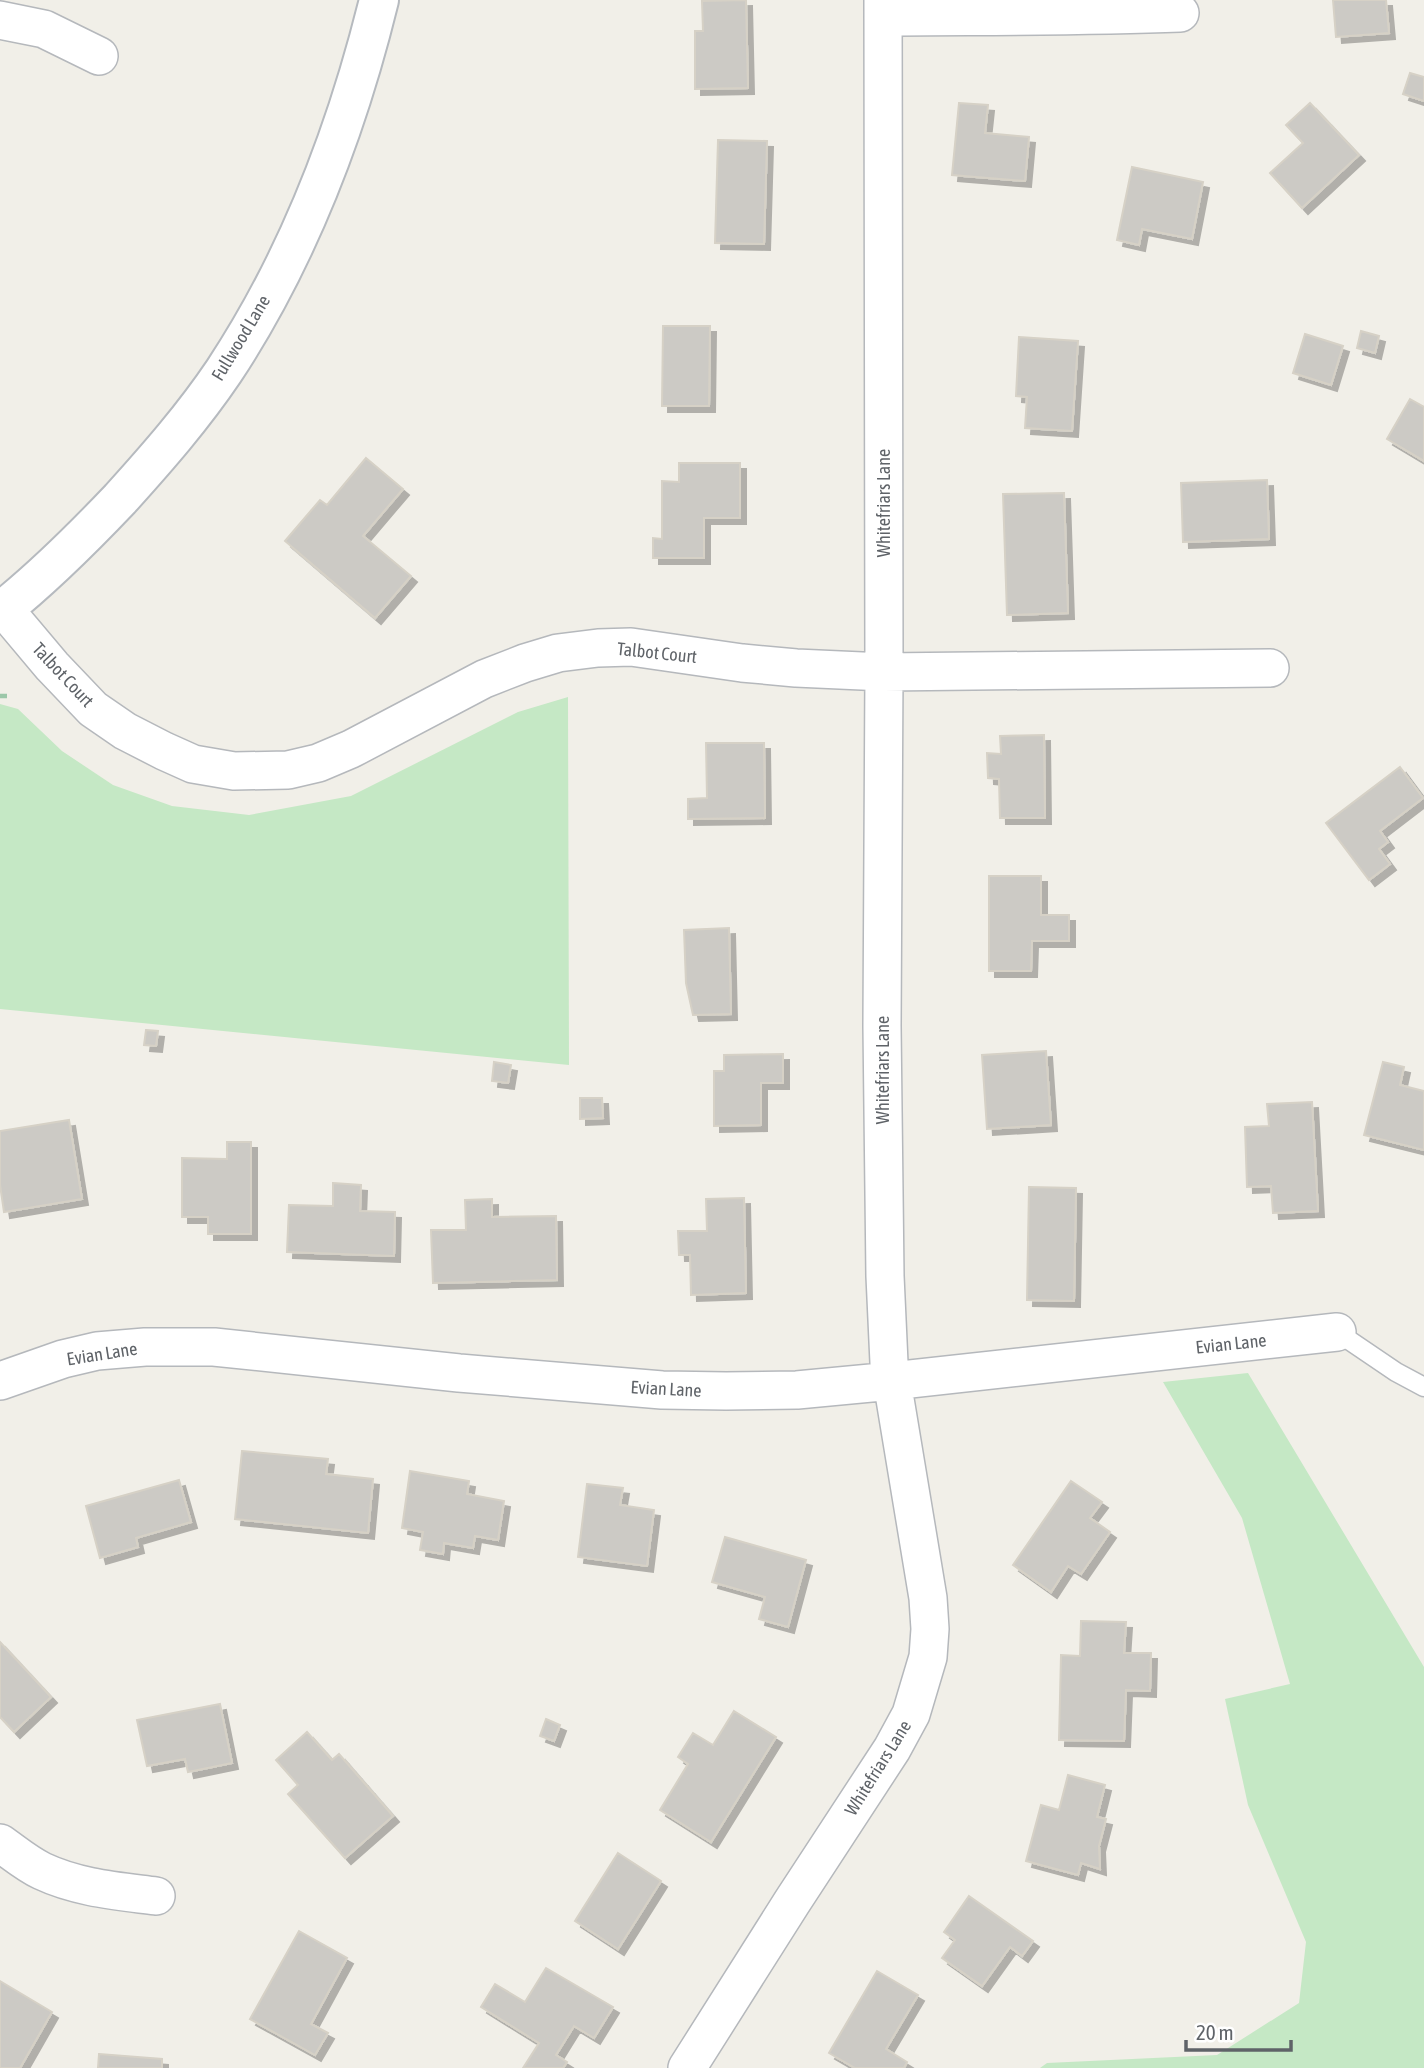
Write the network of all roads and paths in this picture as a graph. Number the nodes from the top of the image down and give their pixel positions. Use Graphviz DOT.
graph roads {
  1 [pos="379,0"];
  2 [pos="883,9"];
  3 [pos="1180,13"];
  4 [pos="0,20"];
  5 [pos="99,56"];
  6 [pos="2,610"];
  7 [pos="1270,668"];
  8 [pos="884,672"];
  9 [pos="0,696"];
  10 [pos="7,696"];
  11 [pos="1337,1332"];
  12 [pos="0,1381"];
  13 [pos="892,1381"];
  14 [pos="1424,1387"];
  15 [pos="0,1843"];
  16 [pos="156,1896"];
  17 [pos="687,2068"];
  1 -- 6 [label="street, Fullwood Lane"];
  2 -- 3 [label="street"];
  2 -- 8 [label="street, Whitefriars Lane"];
  4 -- 5 [label="street"];
  6 -- 8 [label="street, Talbot Court"];
  7 -- 8 [label="street, Talbot Court"];
  8 -- 13 [label="street, Whitefriars Lane"];
  9 -- 10 [label="path"];
  11 -- 13 [label="street, Evian Lane"];
  11 -- 14 [label="lane"];
  12 -- 13 [label="street, Evian Lane"];
  13 -- 17 [label="street, Whitefriars Lane"];
  15 -- 16 [label="street"];
}
